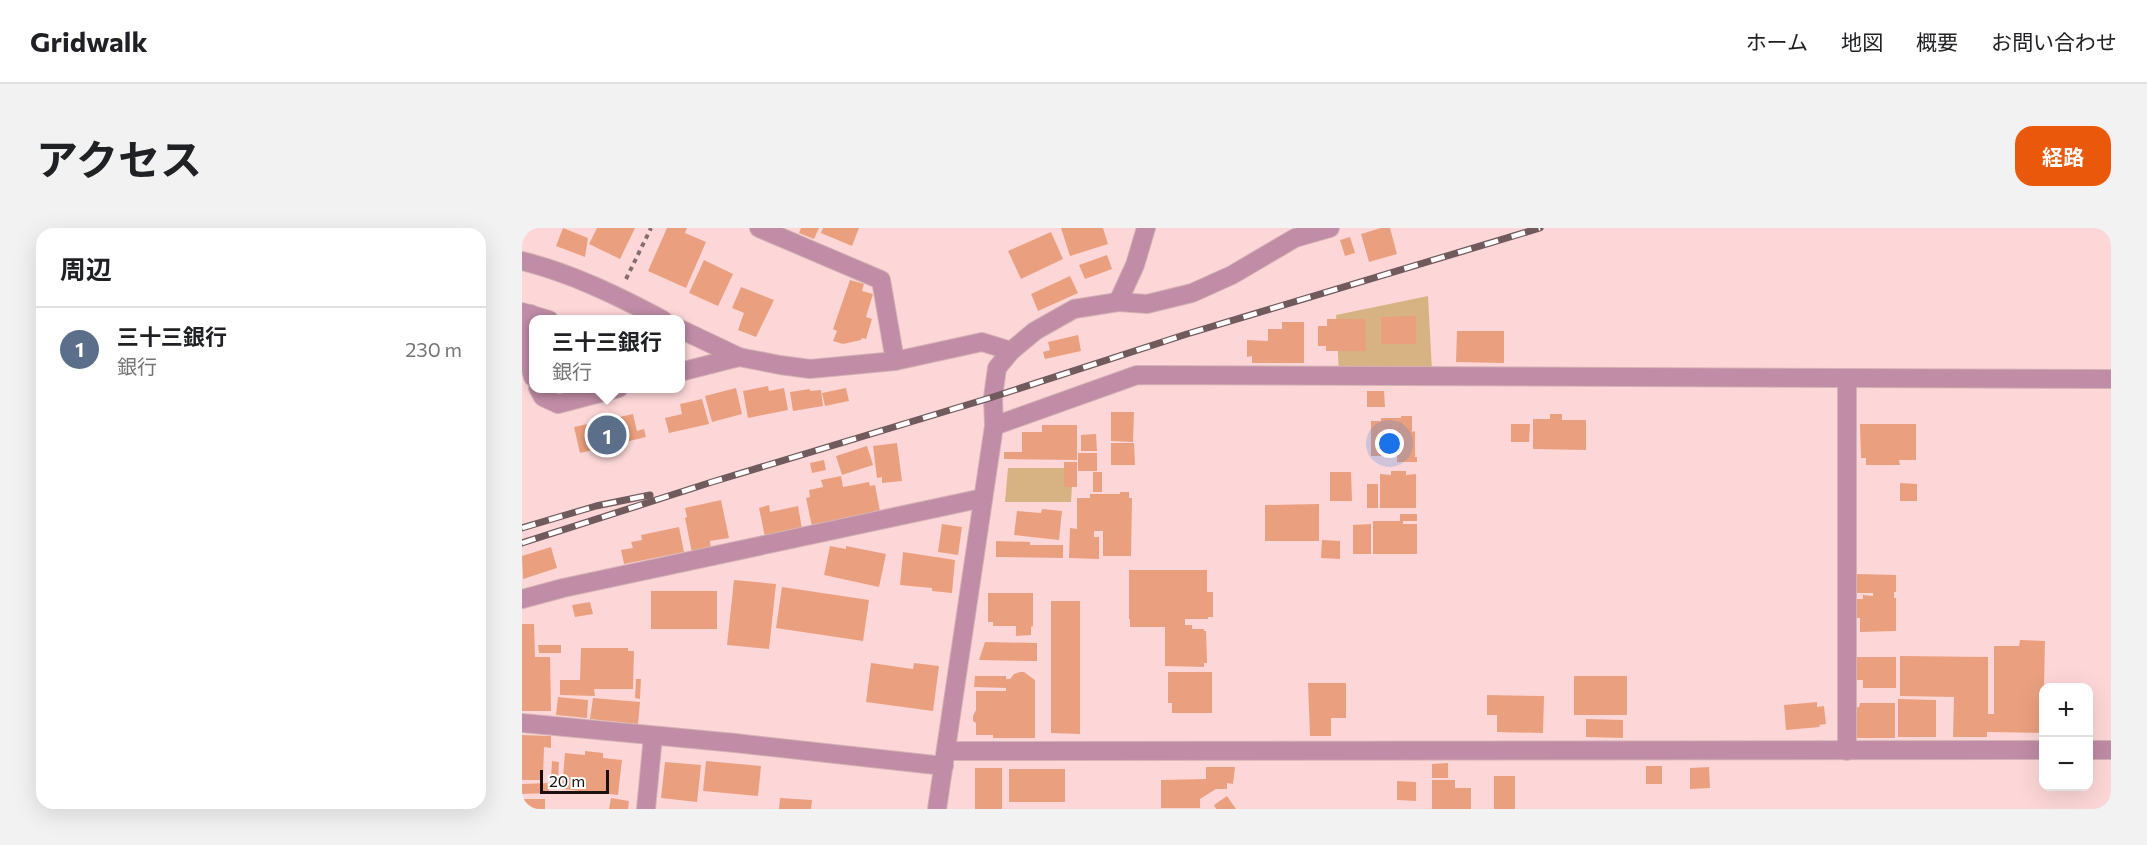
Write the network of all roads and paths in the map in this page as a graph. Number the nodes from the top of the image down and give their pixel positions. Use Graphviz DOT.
graph roads {
  1 [pos="651,228"];
  2 [pos="759,228"];
  3 [pos="1146,228"];
  4 [pos="1330,228"];
  5 [pos="522,261"];
  6 [pos="618,296"];
  7 [pos="1118,302"];
  8 [pos="527,313"];
  9 [pos="654,315"];
  10 [pos="685,331"];
  11 [pos="1011,351"];
  12 [pos="739,357"];
  13 [pos="529,360"];
  14 [pos="895,361"];
  15 [pos="685,369"];
  16 [pos="1846,379"];
  17 [pos="2111,379"];
  18 [pos="541,393"];
  19 [pos="600,393"];
  20 [pos="994,426"];
  21 [pos="982,498"];
  22 [pos="522,599"];
  23 [pos="522,723"];
  24 [pos="653,736"];
  25 [pos="2039,750"];
  26 [pos="2093,750"];
  27 [pos="2111,750"];
  28 [pos="1847,751"];
  29 [pos="945,759"];
  30 [pos="646,809"];
  31 [pos="937,809"];
  1 -- 6 [label="path"];
  2 -- 14 [label="street"];
  3 -- 7 [label="street"];
  4 -- 7 [label="street"];
  5 -- 6 [label="street"];
  6 -- 9 [label="street"];
  7 -- 11 [label="street"];
  8 -- 13 [label="street"];
  10 -- 12 [label="street"];
  11 -- 14 [label="street"];
  11 -- 20 [label="street"];
  12 -- 14 [label="street"];
  12 -- 15 [label="street"];
  16 -- 17 [label="street"];
  16 -- 20 [label="street"];
  16 -- 28 [label="street"];
  18 -- 19 [label="street"];
  20 -- 21 [label="street"];
  21 -- 22 [label="street"];
  21 -- 29 [label="street"];
  23 -- 24 [label="street"];
  24 -- 29 [label="street"];
  24 -- 30 [label="street"];
  25 -- 28 [label="street"];
  26 -- 27 [label="street"];
  28 -- 29 [label="street"];
  29 -- 31 [label="street"];
}
